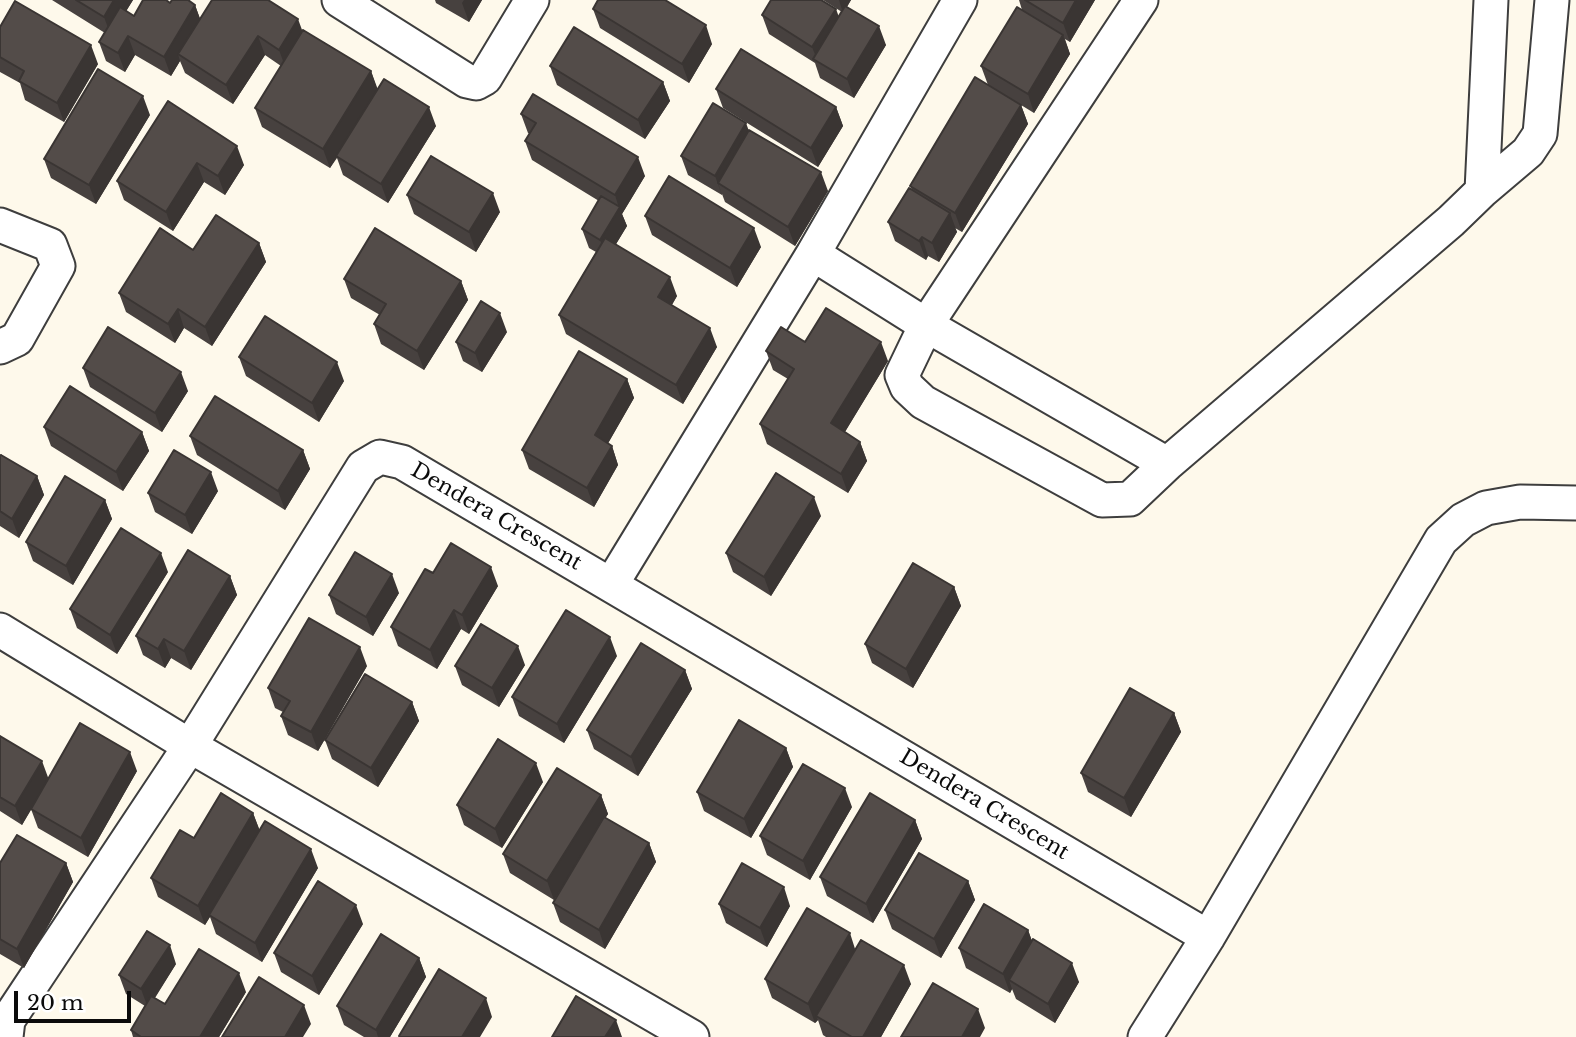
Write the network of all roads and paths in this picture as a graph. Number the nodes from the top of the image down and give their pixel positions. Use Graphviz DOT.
graph roads {
  1 [pos="339,0"];
  2 [pos="532,0"];
  3 [pos="960,0"];
  4 [pos="1141,0"];
  5 [pos="1491,0"];
  6 [pos="1552,0"];
  7 [pos="1482,191"];
  8 [pos="0,225"];
  9 [pos="813,254"];
  10 [pos="926,325"];
  11 [pos="0,347"];
  12 [pos="1167,464"];
  13 [pos="1576,503"];
  14 [pos="611,585"];
  15 [pos="0,630"];
  16 [pos="190,746"];
  17 [pos="1208,937"];
  18 [pos="12,1027"];
  19 [pos="692,1037"];
  20 [pos="1145,1037"];
  1 -- 2 [label="street"];
  3 -- 9 [label="street"];
  4 -- 10 [label="street"];
  5 -- 7 [label="street"];
  6 -- 7 [label="street"];
  7 -- 12 [label="street"];
  8 -- 11 [label="street"];
  9 -- 10 [label="street"];
  9 -- 14 [label="street"];
  10 -- 12 [label="street"];
  10 -- 12 [label="street"];
  13 -- 17 [label="street"];
  14 -- 16 [label="street, Dendera Crescent"];
  14 -- 17 [label="street, Dendera Crescent"];
  15 -- 16 [label="street"];
  16 -- 18 [label="street, Dendera Crescent"];
  16 -- 19 [label="street"];
  17 -- 20 [label="street"];
}
